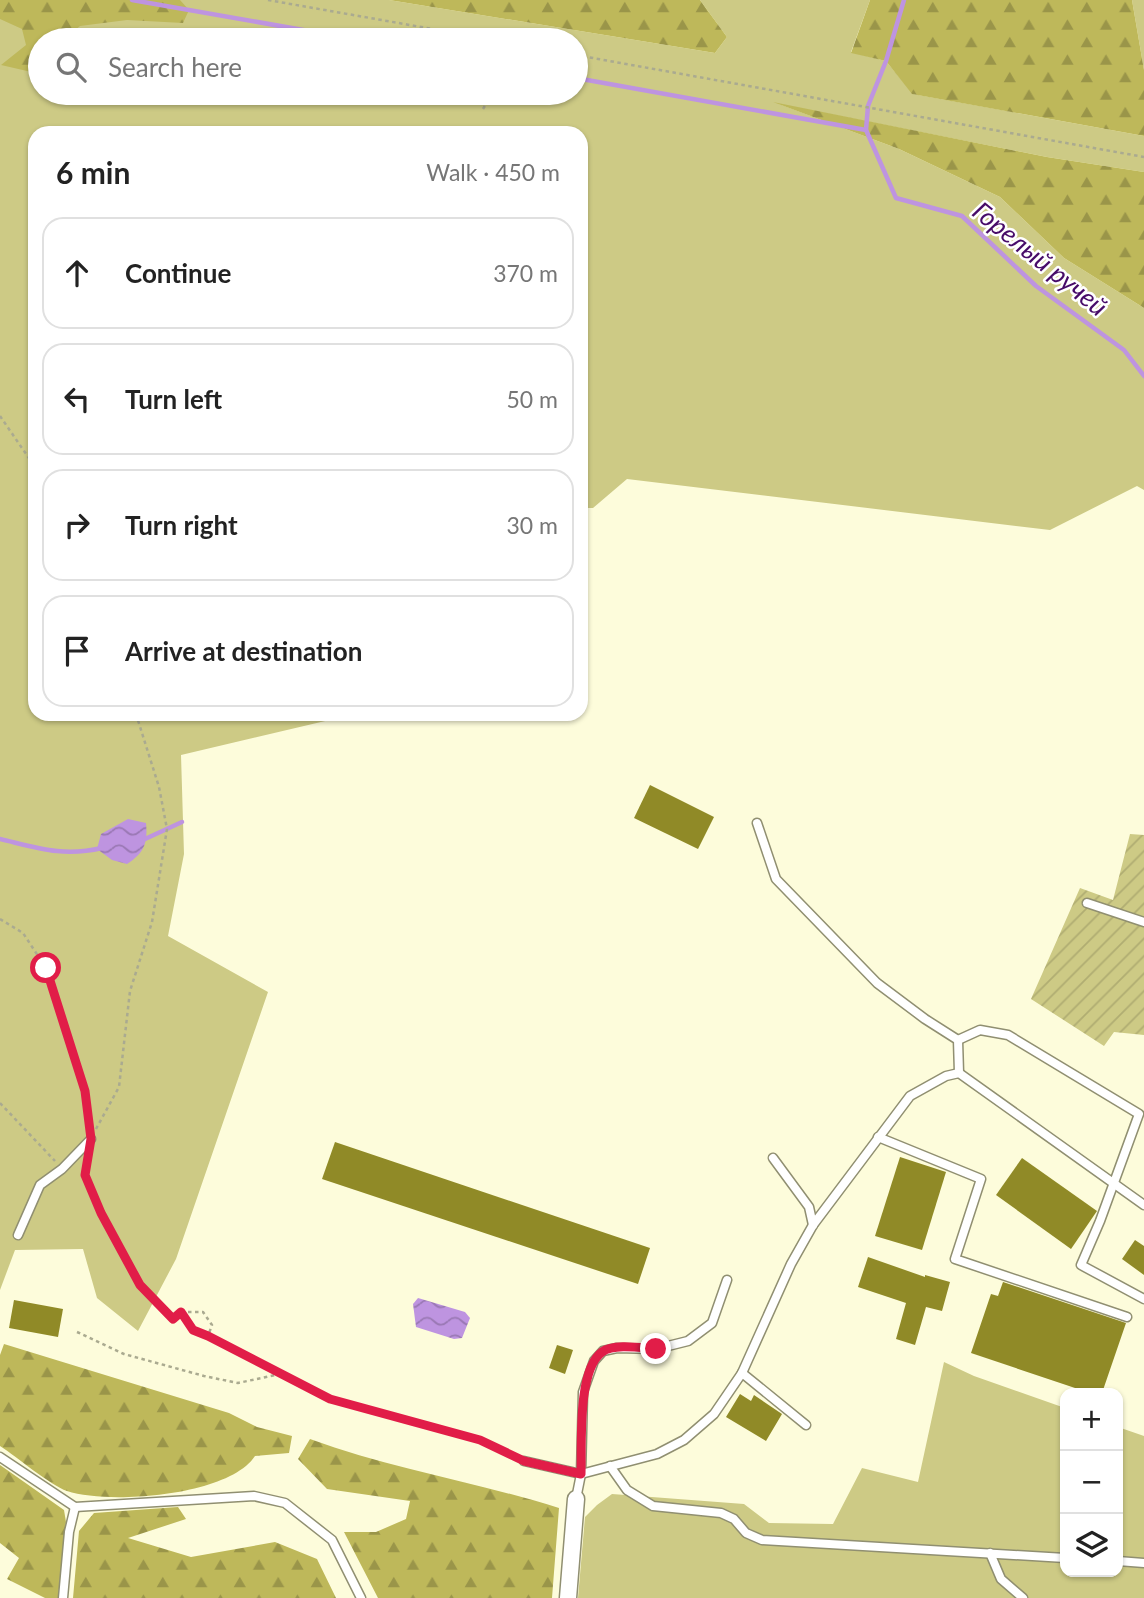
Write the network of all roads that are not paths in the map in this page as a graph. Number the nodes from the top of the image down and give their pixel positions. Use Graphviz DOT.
graph roads {
  1 [pos="757,823"];
  2 [pos="1087,903"];
  3 [pos="1144,922"];
  4 [pos="958,1040"];
  5 [pos="959,1073"];
  6 [pos="878,1137"];
  7 [pos="91,1139"];
  8 [pos="773,1158"];
  9 [pos="1113,1182"];
  10 [pos="1144,1205"];
  11 [pos="813,1224"];
  12 [pos="18,1235"];
  13 [pos="727,1280"];
  14 [pos="1144,1299"];
  15 [pos="1127,1317"];
  16 [pos="742,1373"];
  17 [pos="806,1425"];
  18 [pos="0,1457"];
  19 [pos="524,1461"];
  20 [pos="610,1466"];
  21 [pos="581,1474"];
  22 [pos="576,1499"];
  23 [pos="75,1507"];
  24 [pos="990,1553"];
  25 [pos="1060,1558"];
  26 [pos="1123,1561"];
  27 [pos="1144,1563"];
  28 [pos="64,1598"];
  29 [pos="361,1598"];
  30 [pos="568,1598"];
  31 [pos="1023,1598"];
  1 -- 4 [label="lane"];
  2 -- 3 [label="lane"];
  4 -- 5 [label="lane"];
  4 -- 9 [label="lane"];
  5 -- 6 [label="lane"];
  5 -- 9 [label="lane"];
  6 -- 11 [label="lane"];
  6 -- 15 [label="lane"];
  7 -- 12 [label="lane"];
  8 -- 11 [label="lane"];
  9 -- 10 [label="lane"];
  9 -- 14 [label="lane"];
  11 -- 16 [label="lane"];
  13 -- 21 [label="lane"];
  16 -- 17 [label="lane"];
  16 -- 20 [label="lane"];
  18 -- 23 [label="lane"];
  19 -- 21 [label="lane"];
  20 -- 21 [label="lane"];
  20 -- 24 [label="lane"];
  21 -- 22 [label="lane"];
  22 -- 30 [label="street"];
  23 -- 28 [label="lane"];
  23 -- 29 [label="lane"];
  24 -- 25 [label="lane"];
  24 -- 31 [label="lane"];
  26 -- 27 [label="lane"];
}
